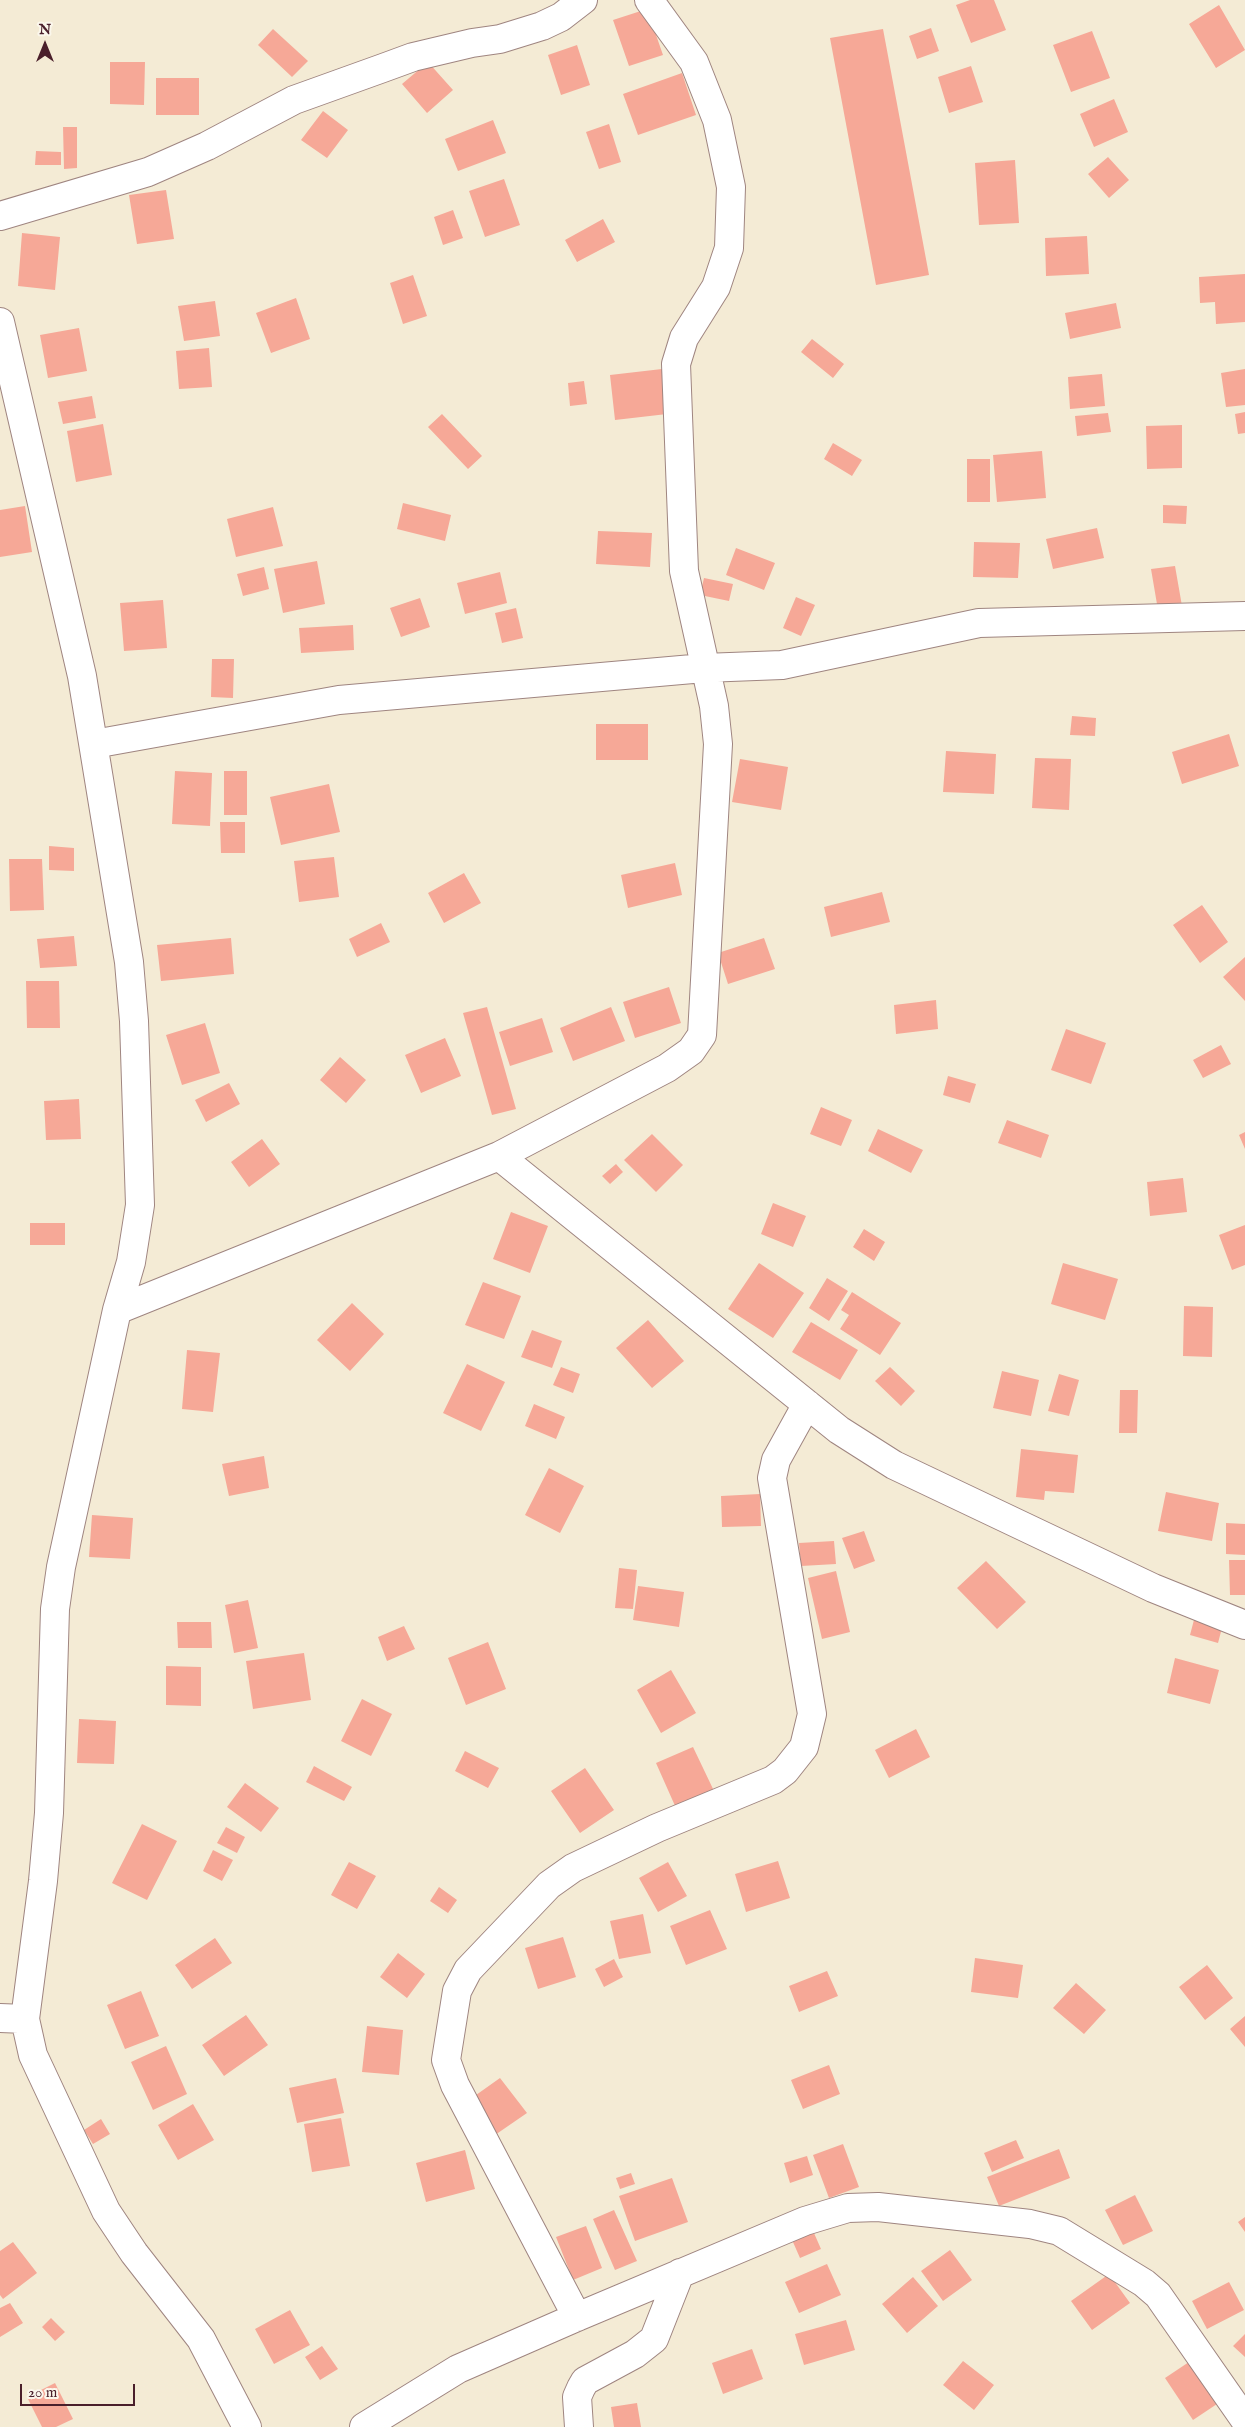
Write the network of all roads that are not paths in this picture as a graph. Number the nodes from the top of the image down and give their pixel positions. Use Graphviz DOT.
graph roads {
  1 [pos="583,0"];
  2 [pos="649,0"];
  3 [pos="0,216"];
  4 [pos="0,322"];
  5 [pos="6,377"];
  6 [pos="1245,616"];
  7 [pos="704,668"];
  8 [pos="94,744"];
  9 [pos="498,1156"];
  10 [pos="117,1310"];
  11 [pos="807,1404"];
  12 [pos="1245,1626"];
  13 [pos="12,2019"];
  14 [pos="680,2273"];
  15 [pos="577,2317"];
  16 [pos="1245,2420"];
  17 [pos="247,2427"];
  18 [pos="364,2427"];
  19 [pos="578,2427"];
  1 -- 3 [label="street"];
  2 -- 7 [label="street"];
  4 -- 5 [label="street"];
  5 -- 8 [label="street"];
  6 -- 7 [label="street"];
  7 -- 8 [label="street"];
  7 -- 9 [label="street"];
  8 -- 10 [label="street"];
  9 -- 10 [label="street"];
  9 -- 11 [label="street"];
  10 -- 13 [label="street"];
  11 -- 12 [label="street"];
  11 -- 15 [label="street"];
  13 -- 17 [label="street"];
  14 -- 15 [label="street"];
  14 -- 16 [label="street"];
  14 -- 19 [label="street"];
  15 -- 18 [label="street"];
}
